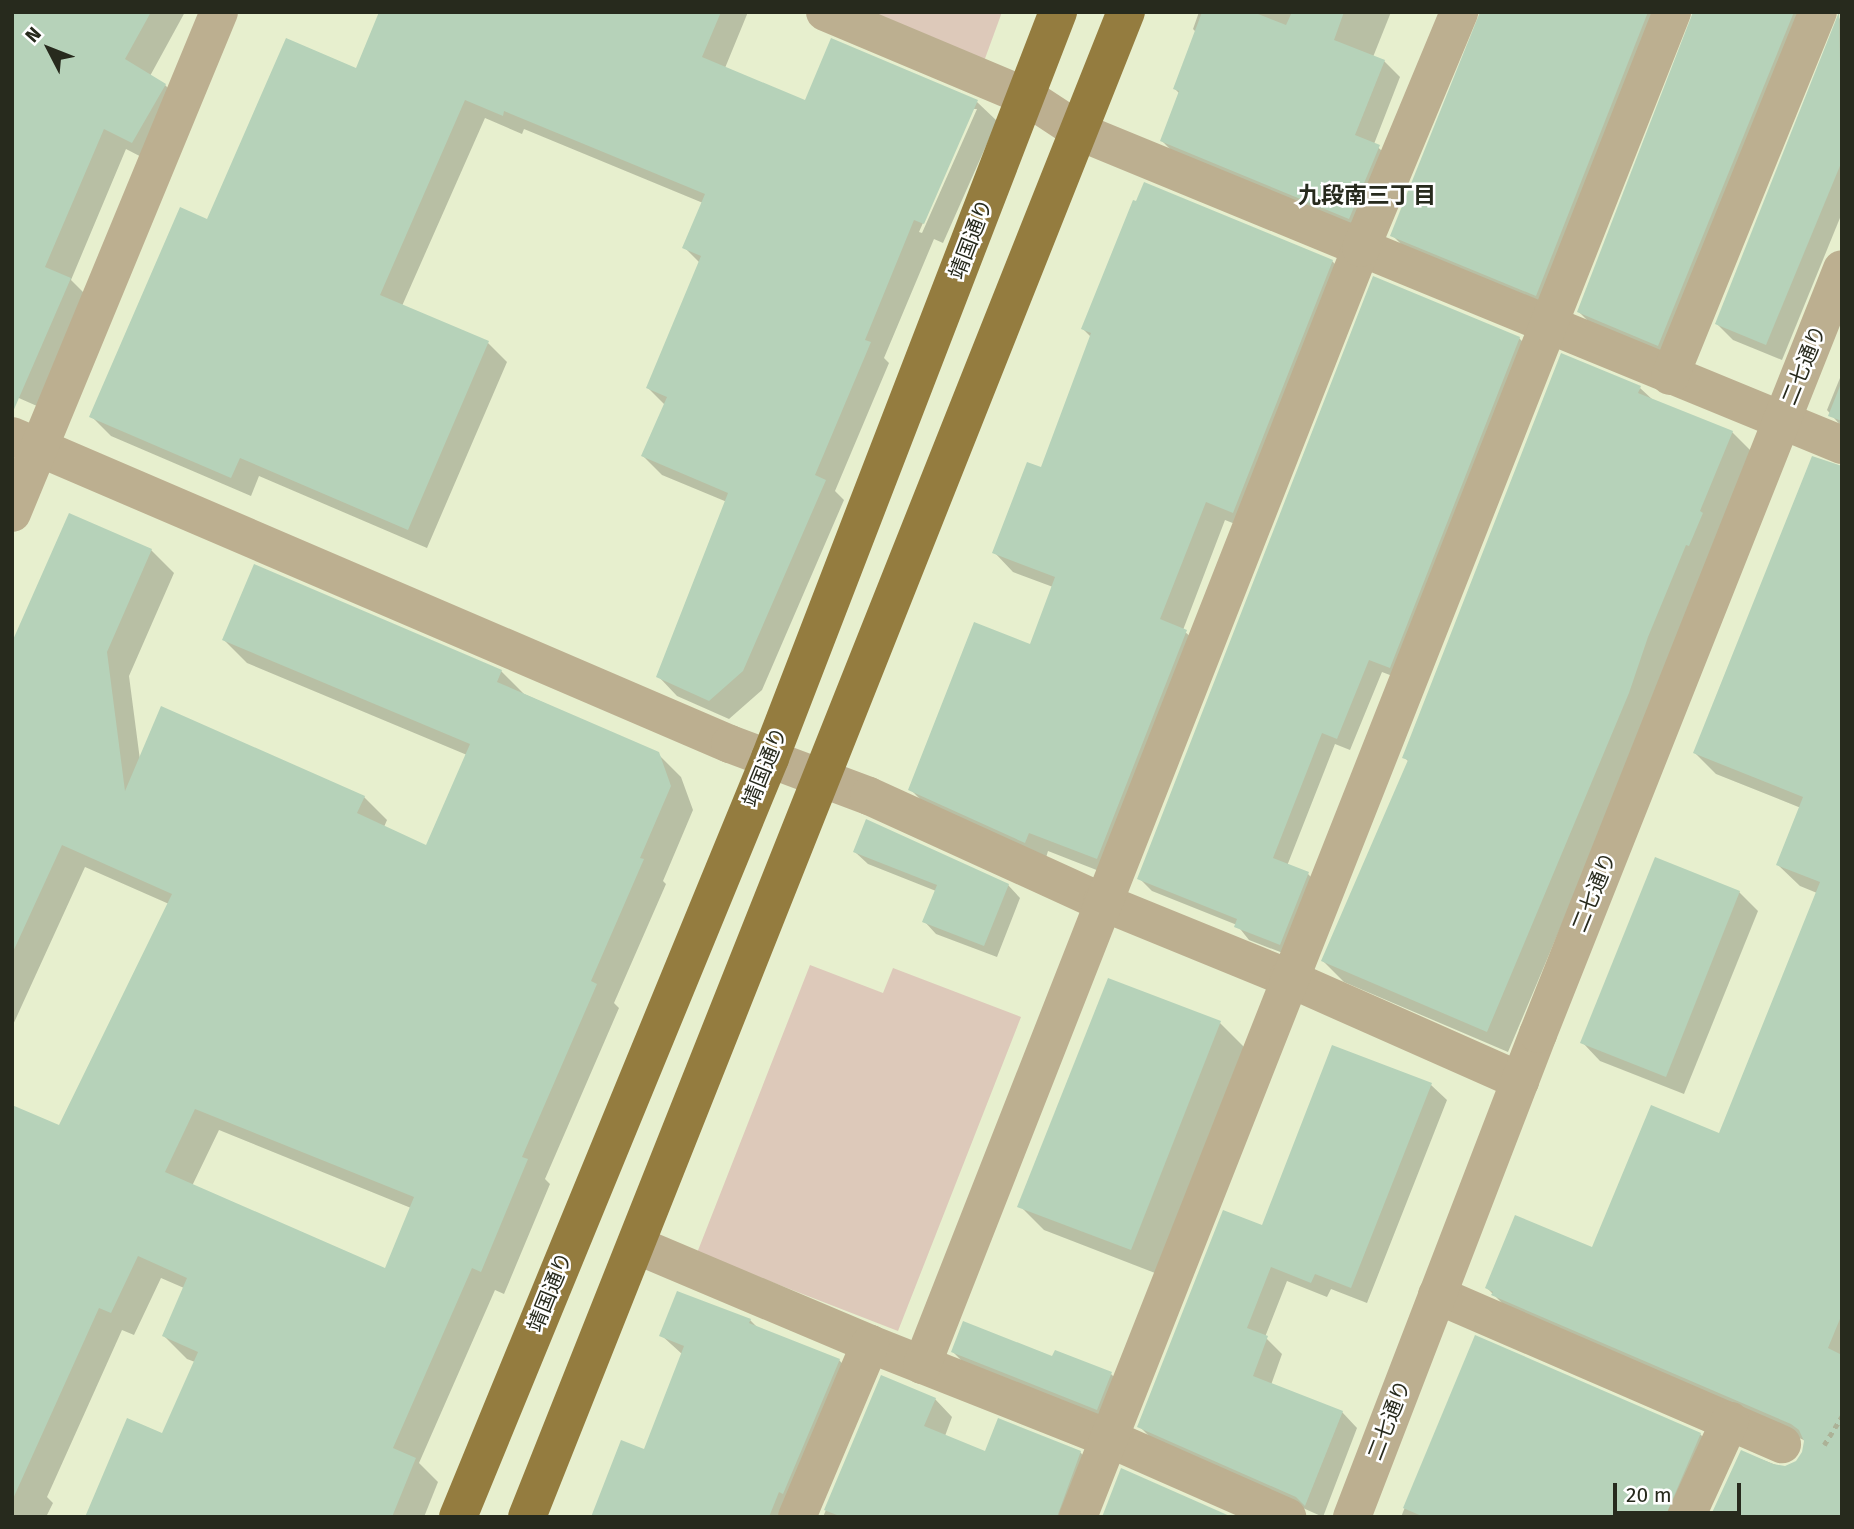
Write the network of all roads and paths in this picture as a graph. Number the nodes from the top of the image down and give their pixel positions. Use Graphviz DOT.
graph roads {
  1 [pos="219,12"];
  2 [pos="825,12"];
  3 [pos="1058,12"];
  4 [pos="1126,12"];
  5 [pos="1459,12"];
  6 [pos="1672,12"];
  7 [pos="1818,12"];
  8 [pos="1027,97"];
  9 [pos="1080,132"];
  10 [pos="1361,248"];
  11 [pos="1842,269"];
  12 [pos="1548,325"];
  13 [pos="1670,376"];
  14 [pos="1781,421"];
  15 [pos="27,442"];
  16 [pos="1842,445"];
  17 [pos="12,513"];
  18 [pos="770,758"];
  19 [pos="821,776"];
  20 [pos="1102,902"];
  21 [pos="1288,978"];
  22 [pos="1520,1081"];
  23 [pos="636,1245"];
  24 [pos="1437,1295"];
  25 [pos="870,1344"];
  26 [pos="922,1365"];
  27 [pos="1842,1416"];
  28 [pos="1730,1421"];
  29 [pos="1108,1438"];
  30 [pos="1782,1444"];
  31 [pos="1820,1451"];
  32 [pos="1353,1516"];
  33 [pos="458,1517"];
  34 [pos="527,1517"];
  35 [pos="797,1517"];
  36 [pos="1078,1517"];
  37 [pos="1287,1517"];
  38 [pos="1686,1517"];
  1 -- 15 [label="street"];
  2 -- 8 [label="street"];
  3 -- 8 [label="main road, 靖国通り"];
  4 -- 9 [label="main road"];
  5 -- 10 [label="street"];
  6 -- 12 [label="street"];
  7 -- 13 [label="street"];
  8 -- 9 [label="street"];
  8 -- 18 [label="main road, 靖国通り"];
  9 -- 10 [label="street"];
  9 -- 19 [label="main road"];
  10 -- 12 [label="street"];
  10 -- 20 [label="street"];
  11 -- 14 [label="street, 二七通り"];
  12 -- 13 [label="street"];
  12 -- 21 [label="street"];
  13 -- 14 [label="street"];
  14 -- 16 [label="street"];
  14 -- 22 [label="street, 二七通り"];
  15 -- 17 [label="street"];
  15 -- 18 [label="street"];
  18 -- 19 [label="street"];
  18 -- 33 [label="main road, 靖国通り"];
  19 -- 20 [label="street"];
  19 -- 23 [label="main road"];
  20 -- 21 [label="street"];
  20 -- 26 [label="street"];
  21 -- 22 [label="street"];
  21 -- 29 [label="street"];
  22 -- 24 [label="street, 二七通り"];
  23 -- 25 [label="street"];
  23 -- 34 [label="main road"];
  24 -- 28 [label="street"];
  24 -- 32 [label="street, 二七通り"];
  25 -- 26 [label="street"];
  25 -- 35 [label="street"];
  26 -- 29 [label="street"];
  27 -- 31 [label="path"];
  28 -- 30 [label="street"];
  28 -- 38 [label="street"];
  29 -- 36 [label="street"];
  29 -- 37 [label="street"];
}
